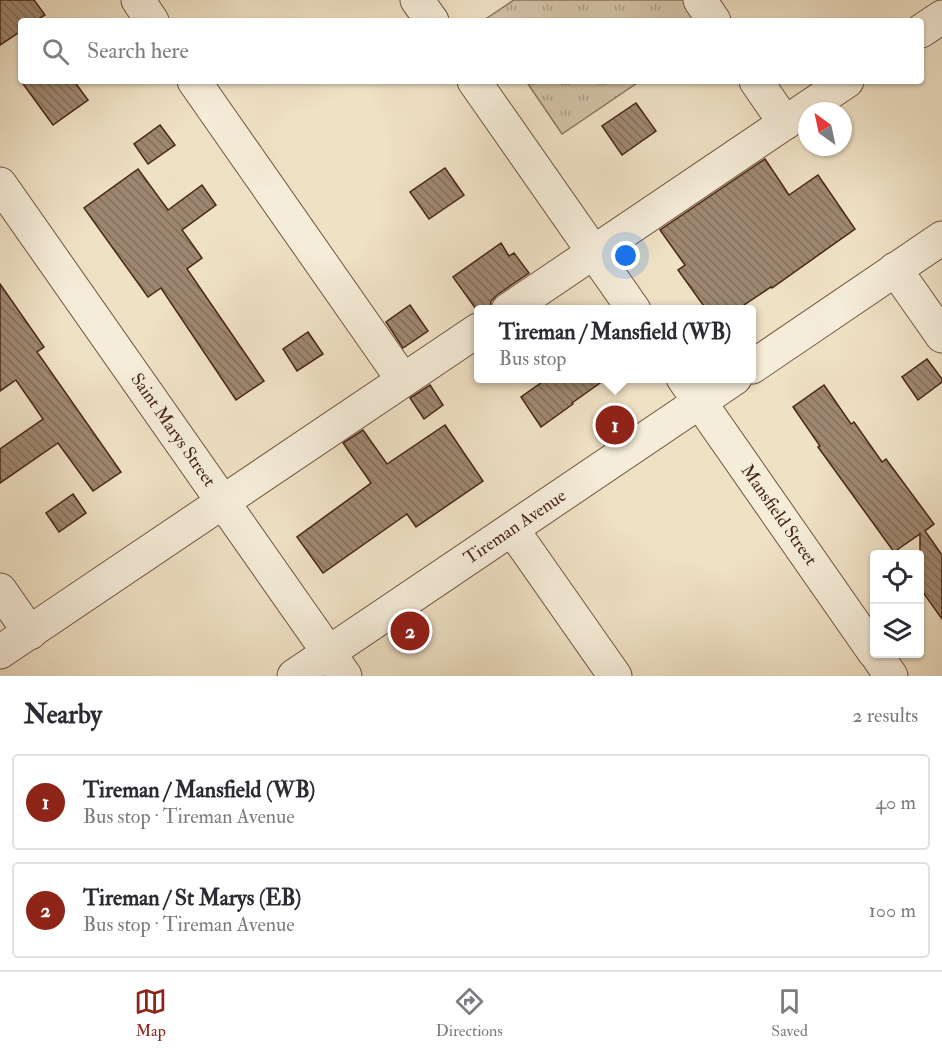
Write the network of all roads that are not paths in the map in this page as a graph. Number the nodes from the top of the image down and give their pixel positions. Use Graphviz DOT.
graph roads {
  1 [pos="138,0"];
  2 [pos="417,0"];
  3 [pos="700,0"];
  4 [pos="942,17"];
  5 [pos="150,18"];
  6 [pos="430,18"];
  7 [pos="712,18"];
  8 [pos="924,29"];
  9 [pos="196,84"];
  10 [pos="476,84"];
  11 [pos="758,84"];
  12 [pos="843,84"];
  13 [pos="785,123"];
  14 [pos="0,184"];
  15 [pos="942,238"];
  16 [pos="594,252"];
  17 [pos="896,269"];
  18 [pos="514,305"];
  19 [pos="631,305"];
  20 [pos="474,333"];
  21 [pos="942,336"];
  22 [pos="756,364"];
  23 [pos="403,380"];
  24 [pos="717,383"];
  25 [pos="691,390"];
  26 [pos="223,502"];
  27 [pos="512,529"];
  28 [pos="0,590"];
  29 [pos="30,633"];
  30 [pos="870,646"];
  31 [pos="0,652"];
  32 [pos="878,658"];
  33 [pos="337,664"];
  34 [pos="294,676"];
  35 [pos="615,676"];
  36 [pos="891,676"];
  1 -- 5 [label="street"];
  2 -- 6 [label="street"];
  3 -- 7 [label="street"];
  4 -- 8 [label="street"];
  9 -- 23 [label="street"];
  10 -- 16 [label="street"];
  11 -- 13 [label="street"];
  12 -- 13 [label="street"];
  13 -- 16 [label="street"];
  14 -- 26 [label="street, Saint Marys Street"];
  15 -- 17 [label="street"];
  16 -- 18 [label="street"];
  16 -- 19 [label="street"];
  17 -- 21 [label="street"];
  17 -- 22 [label="street"];
  20 -- 23 [label="street"];
  23 -- 26 [label="street"];
  24 -- 25 [label="street, Tireman Avenue"];
  25 -- 27 [label="street, Tireman Avenue"];
  25 -- 30 [label="street, Mansfield Street"];
  26 -- 29 [label="street"];
  26 -- 33 [label="street, Saint Marys Street"];
  27 -- 33 [label="street, Tireman Avenue"];
  27 -- 35 [label="street"];
  28 -- 29 [label="street"];
  29 -- 31 [label="street"];
  32 -- 36 [label="street, Mansfield Street"];
  33 -- 34 [label="street, Tireman Avenue"];
}
